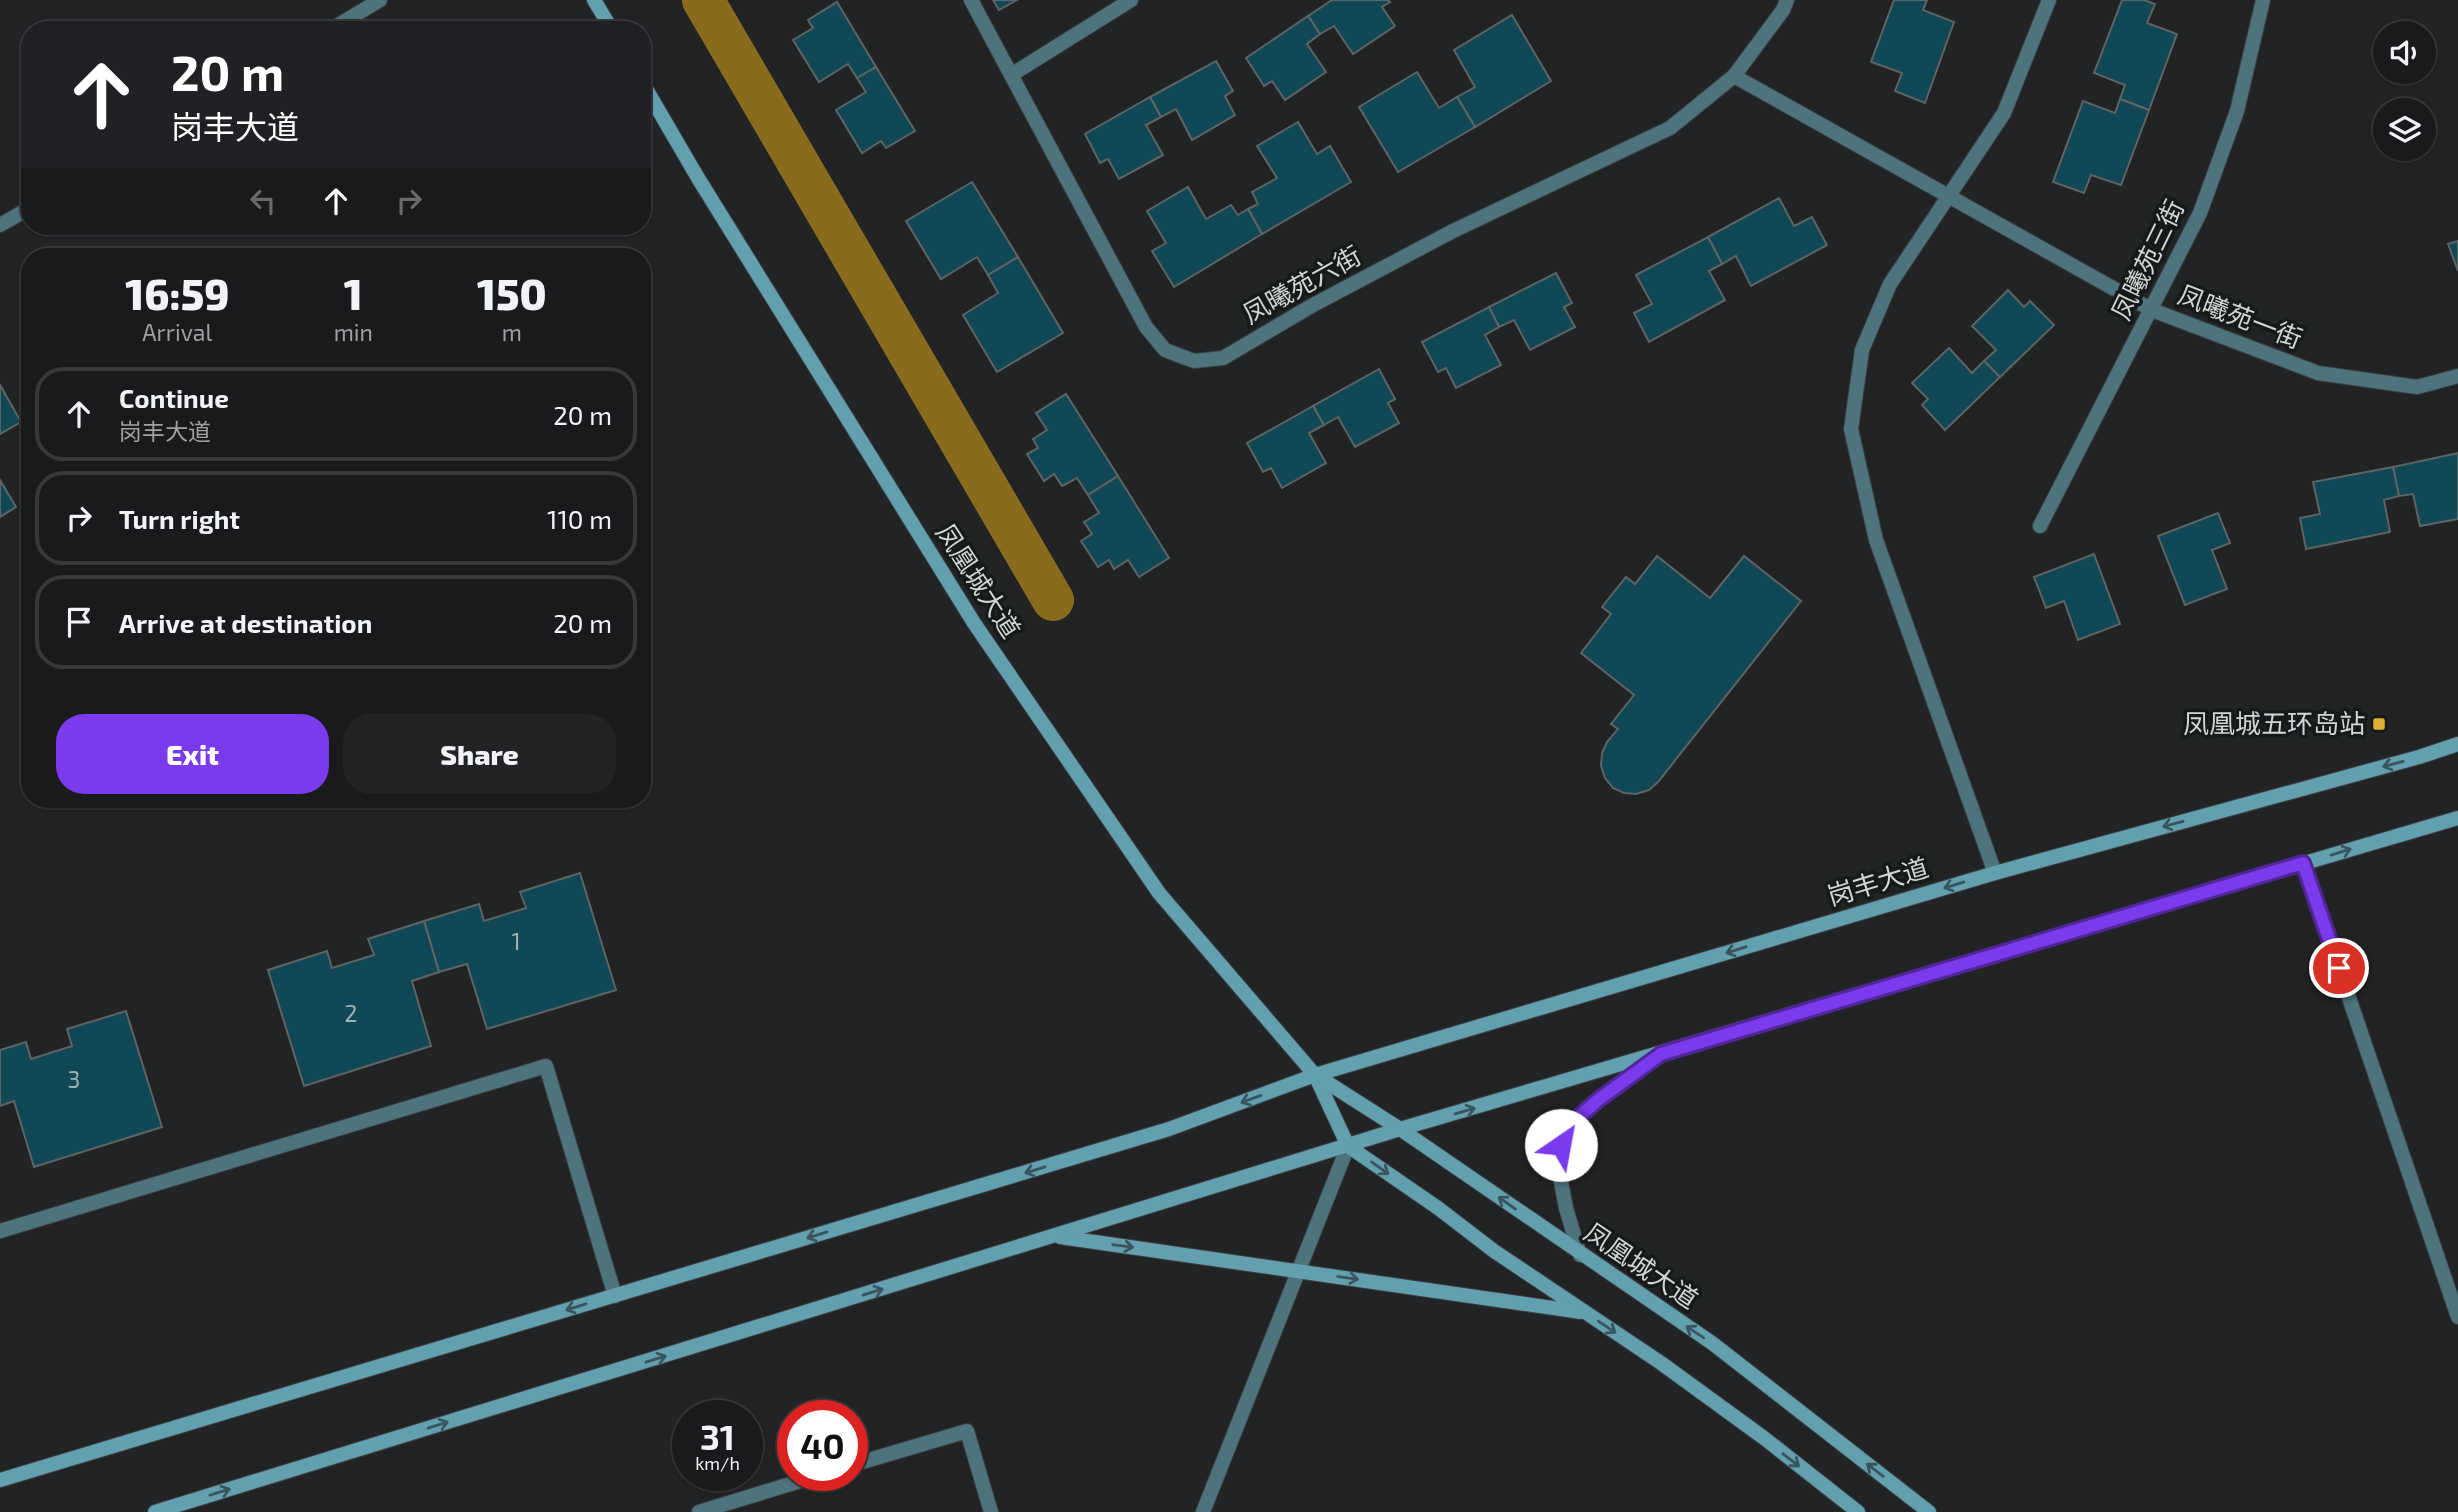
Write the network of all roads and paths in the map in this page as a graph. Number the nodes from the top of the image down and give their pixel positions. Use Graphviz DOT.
graph roads {
  1 [pos="380,0"];
  2 [pos="594,0"];
  3 [pos="971,0"];
  4 [pos="1131,0"];
  5 [pos="1787,0"];
  6 [pos="2049,0"];
  7 [pos="2263,0"];
  8 [pos="345,21"];
  9 [pos="607,21"];
  10 [pos="1011,75"];
  11 [pos="1734,76"];
  12 [pos="651,97"];
  13 [pos="1948,194"];
  14 [pos="21,213"];
  15 [pos="0,225"];
  16 [pos="2152,310"];
  17 [pos="2458,376"];
  18 [pos="2040,526"];
  19 [pos="2458,744"];
  20 [pos="2458,818"];
  21 [pos="2303,863"];
  22 [pos="1995,873"];
  23 [pos="1661,1054"];
  24 [pos="1315,1075"];
  25 [pos="1400,1129"];
  26 [pos="1348,1146"];
  27 [pos="0,1231"];
  28 [pos="1056,1236"];
  29 [pos="1580,1255"];
  30 [pos="1298,1271"];
  31 [pos="615,1296"];
  32 [pos="1585,1312"];
  33 [pos="2458,1317"];
  34 [pos="868,1460"];
  35 [pos="0,1480"];
  36 [pos="777,1488"];
  37 [pos="155,1512"];
  38 [pos="699,1512"];
  39 [pos="991,1512"];
  40 [pos="1203,1512"];
  41 [pos="1858,1512"];
  42 [pos="1929,1512"];
  1 -- 8 [label="street"];
  2 -- 9 [label="main road"];
  3 -- 10 [label="street, 凤曦苑六街"];
  4 -- 10 [label="street"];
  5 -- 11 [label="street, 凤曦苑六街"];
  6 -- 13 [label="street"];
  7 -- 16 [label="street, 凤曦苑三街"];
  10 -- 11 [label="street, 凤曦苑六街"];
  11 -- 13 [label="street, 凤曦苑一街"];
  12 -- 24 [label="main road, 凤凰城大道"];
  13 -- 16 [label="street, 凤曦苑一街"];
  13 -- 22 [label="street"];
  14 -- 15 [label="street"];
  16 -- 17 [label="street, 凤曦苑一街"];
  16 -- 18 [label="street, 凤曦苑三街"];
  19 -- 22 [label="main road, 岗丰大道, one-way"];
  21 -- 20 [label="main road, one-way"];
  21 -- 23 [label="main road"];
  21 -- 33 [label="street"];
  22 -- 24 [label="main road, 岗丰大道, one-way"];
  25 -- 23 [label="main road, one-way"];
  23 -- 29 [label="street"];
  24 -- 25 [label="main road, 凤凰城大道"];
  24 -- 26 [label="main road, 凤凰城大道"];
  24 -- 31 [label="main road, 岗丰大道, one-way"];
  25 -- 26 [label="main road"];
  29 -- 25 [label="main road, 凤凰城大道, one-way"];
  26 -- 28 [label="main road"];
  26 -- 30 [label="street"];
  26 -- 32 [label="main road, one-way"];
  27 -- 31 [label="street"];
  28 -- 30 [label="main road, one-way"];
  37 -- 28 [label="main road, one-way"];
  42 -- 29 [label="main road, 凤凰城大道, one-way"];
  30 -- 32 [label="main road, one-way"];
  30 -- 40 [label="street"];
  31 -- 35 [label="main road, 岗丰大道, one-way"];
  32 -- 41 [label="main road, one-way"];
  34 -- 39 [label="street"];
  36 -- 38 [label="street"];
}
